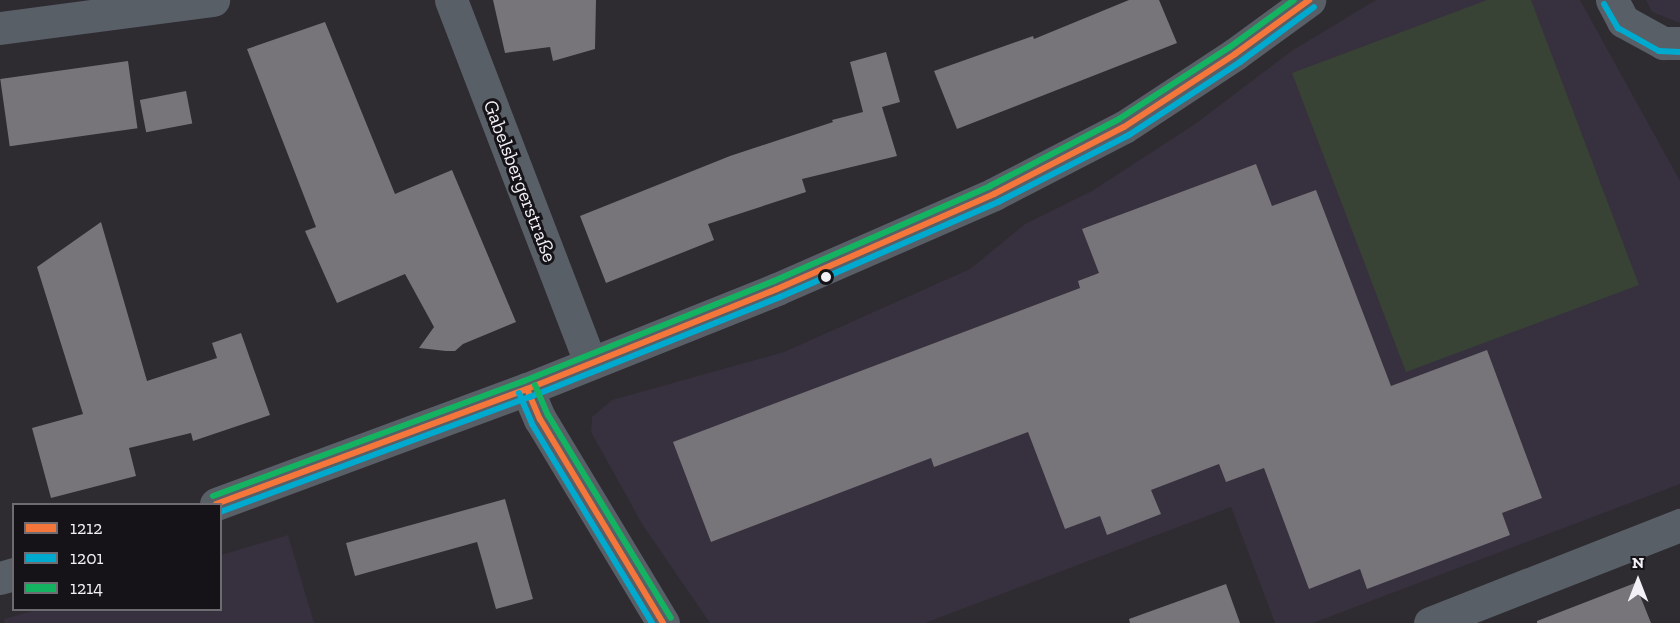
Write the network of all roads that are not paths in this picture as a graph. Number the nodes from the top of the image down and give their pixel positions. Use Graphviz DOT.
graph roads {
  1 [pos="213,0"];
  2 [pos="451,0"];
  3 [pos="1309,0"];
  4 [pos="1612,0"];
  5 [pos="0,28"];
  6 [pos="1680,43"];
  7 [pos="590,363"];
  8 [pos="527,389"];
  9 [pos="219,503"];
  10 [pos="1680,525"];
  11 [pos="663,623"];
  12 [pos="1430,623"];
  1 -- 5 [label="street"];
  2 -- 7 [label="street, Gabelsbergerstraße"];
  3 -- 7 [label="street"];
  4 -- 6 [label="street"];
  7 -- 8 [label="street"];
  8 -- 9 [label="street"];
  8 -- 11 [label="street"];
  10 -- 12 [label="street"];
}
